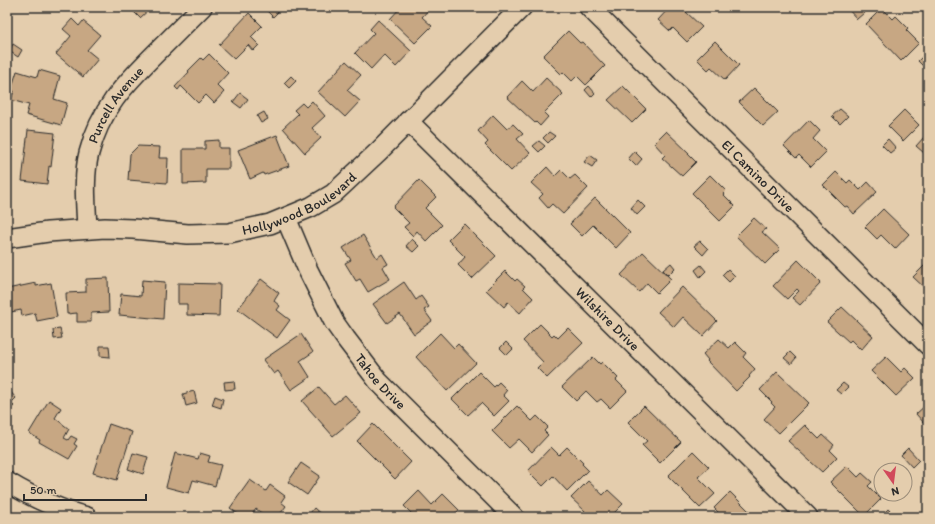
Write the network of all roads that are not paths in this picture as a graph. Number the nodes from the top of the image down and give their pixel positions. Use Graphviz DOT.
graph roads {
  1 [pos="202,7"];
  2 [pos="522,7"];
  3 [pos="589,7"];
  4 [pos="408,121"];
  5 [pos="286,218"];
  6 [pos="87,229"];
  7 [pos="7,238"];
  8 [pos="928,345"];
  9 [pos="7,482"];
  10 [pos="87,517"];
  11 [pos="514,517"];
  12 [pos="808,517"];
  1 -- 6 [label="street, Purcell Avenue"];
  2 -- 4 [label="street, Hollywood Boulevard"];
  3 -- 8 [label="street, El Camino Drive"];
  4 -- 5 [label="street, Hollywood Boulevard"];
  4 -- 12 [label="street, Wilshire Drive"];
  5 -- 6 [label="street, Hollywood Boulevard"];
  5 -- 11 [label="street, Tahoe Drive"];
  6 -- 7 [label="street, Hollywood Boulevard"];
  9 -- 10 [label="street"];
}
